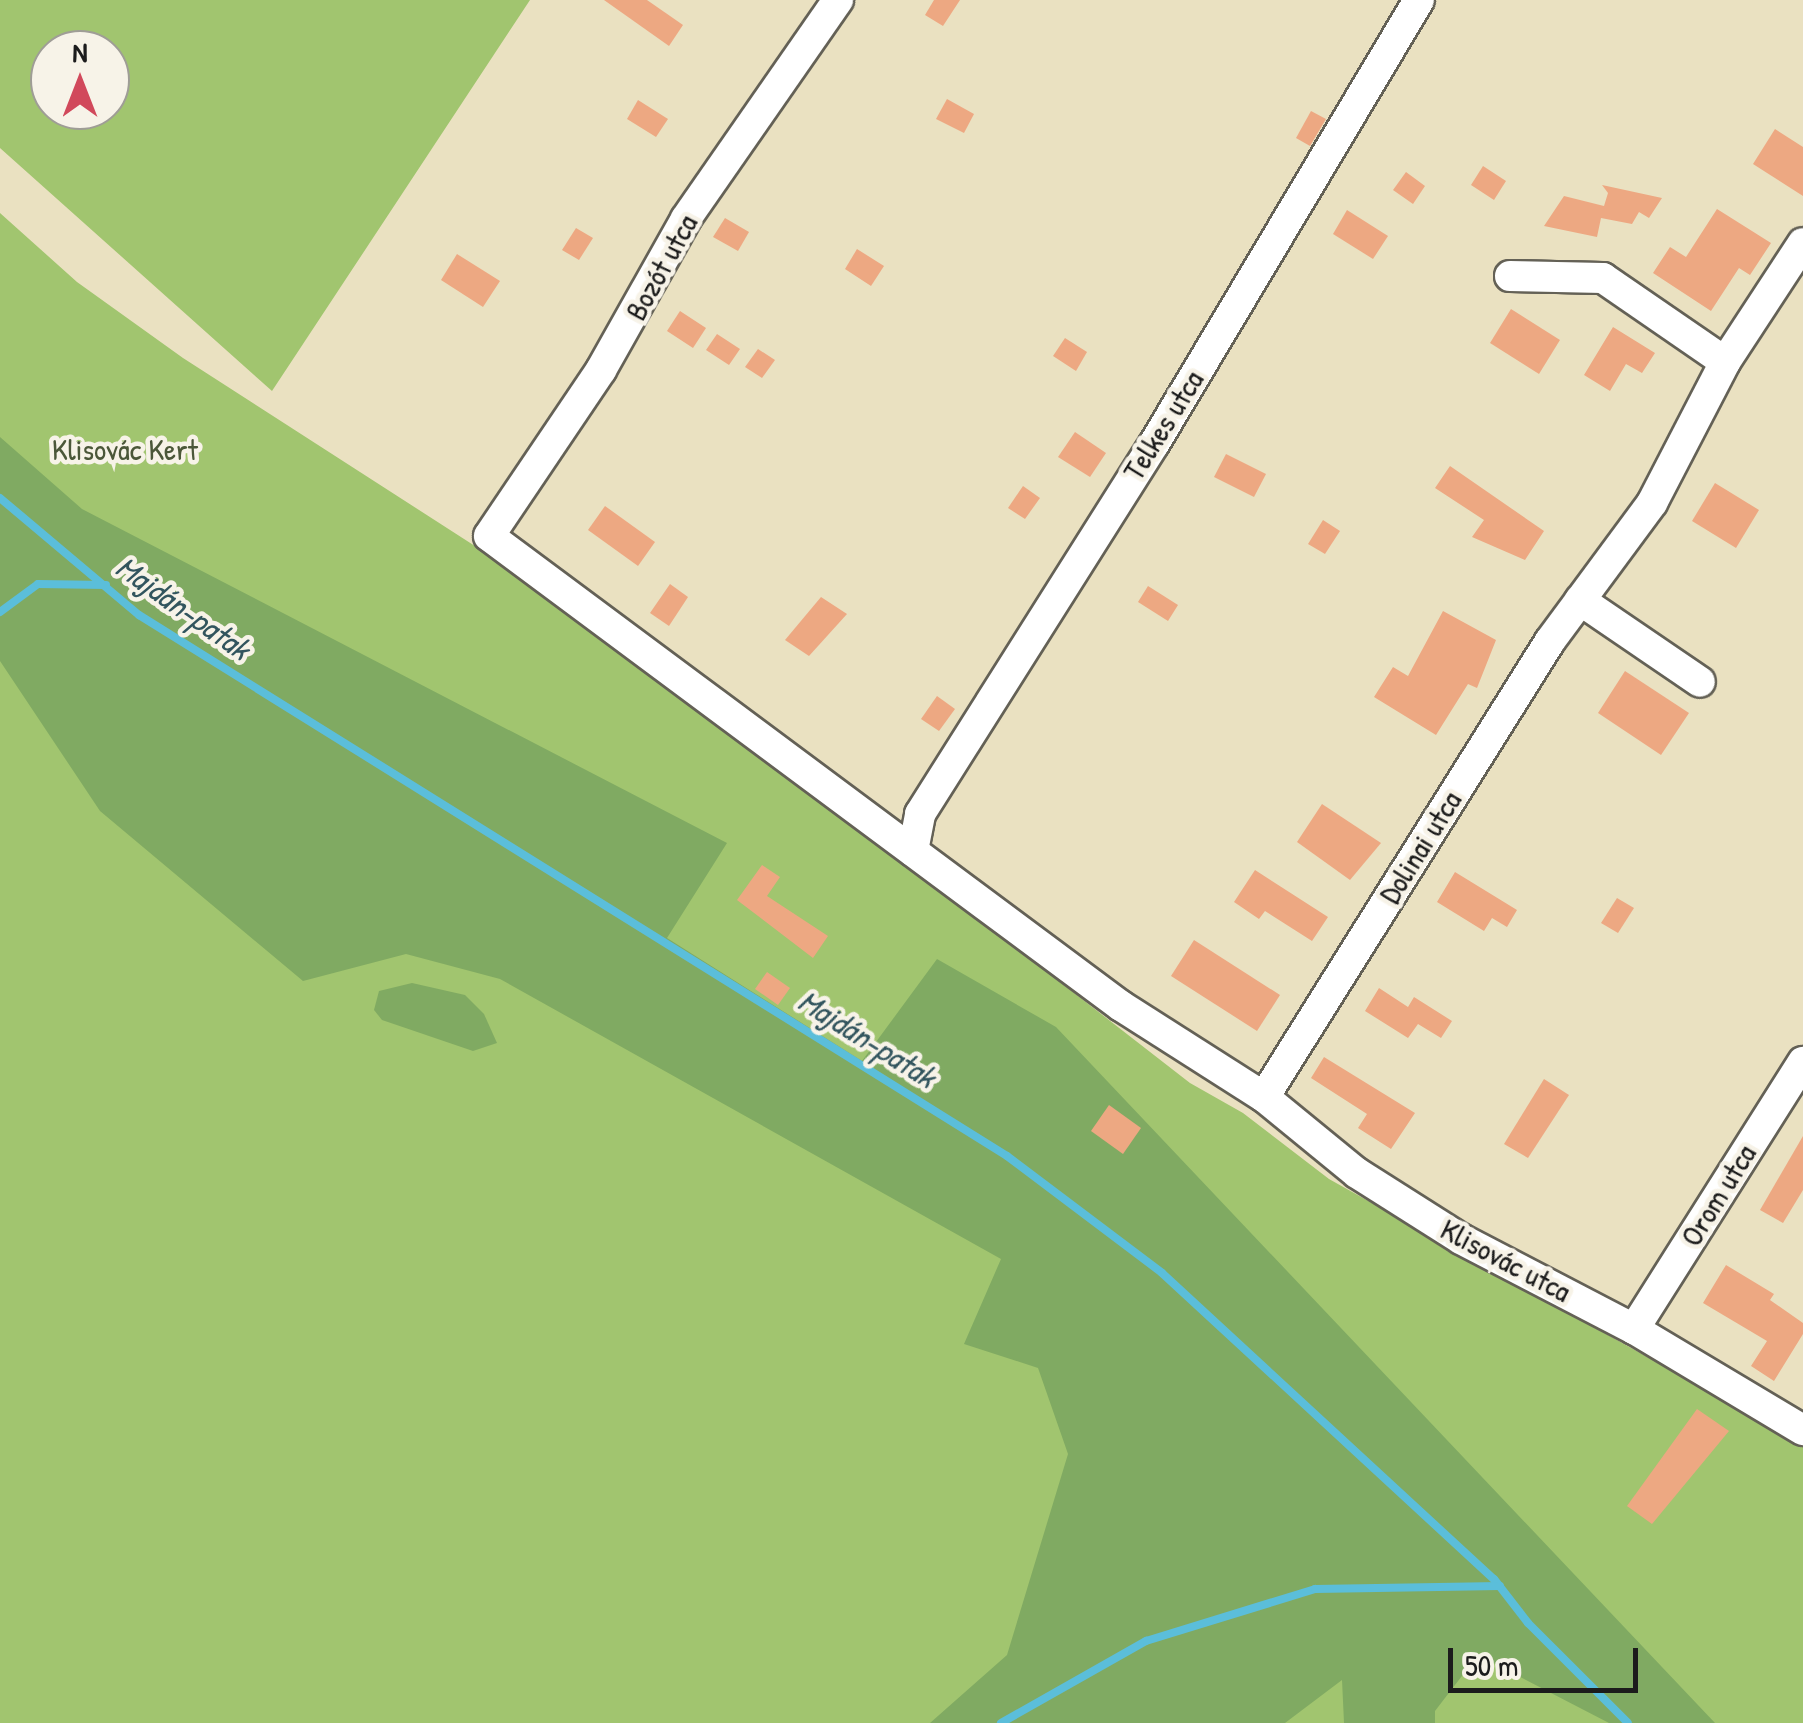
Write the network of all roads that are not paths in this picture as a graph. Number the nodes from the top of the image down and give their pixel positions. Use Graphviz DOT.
graph roads {
  1 [pos="838,0"];
  2 [pos="1420,0"];
  3 [pos="1803,243"];
  4 [pos="1510,276"];
  5 [pos="1725,362"];
  6 [pos="489,536"];
  7 [pos="1580,600"];
  8 [pos="1700,682"];
  9 [pos="913,850"];
  10 [pos="1803,1062"];
  11 [pos="1264,1096"];
  12 [pos="1634,1329"];
  13 [pos="1803,1430"];
  1 -- 6 [label="street, Bozót utca"];
  2 -- 9 [label="street, Telkes utca"];
  3 -- 5 [label="street, Dolinai utca"];
  4 -- 5 [label="street"];
  5 -- 7 [label="street, Dolinai utca"];
  6 -- 9 [label="street, Klisovác utca"];
  7 -- 8 [label="street"];
  7 -- 11 [label="street, Dolinai utca"];
  9 -- 11 [label="street, Klisovác utca"];
  10 -- 12 [label="street, Orom utca"];
  11 -- 12 [label="street, Klisovác utca"];
  12 -- 13 [label="street, Klisovác utca"];
}
